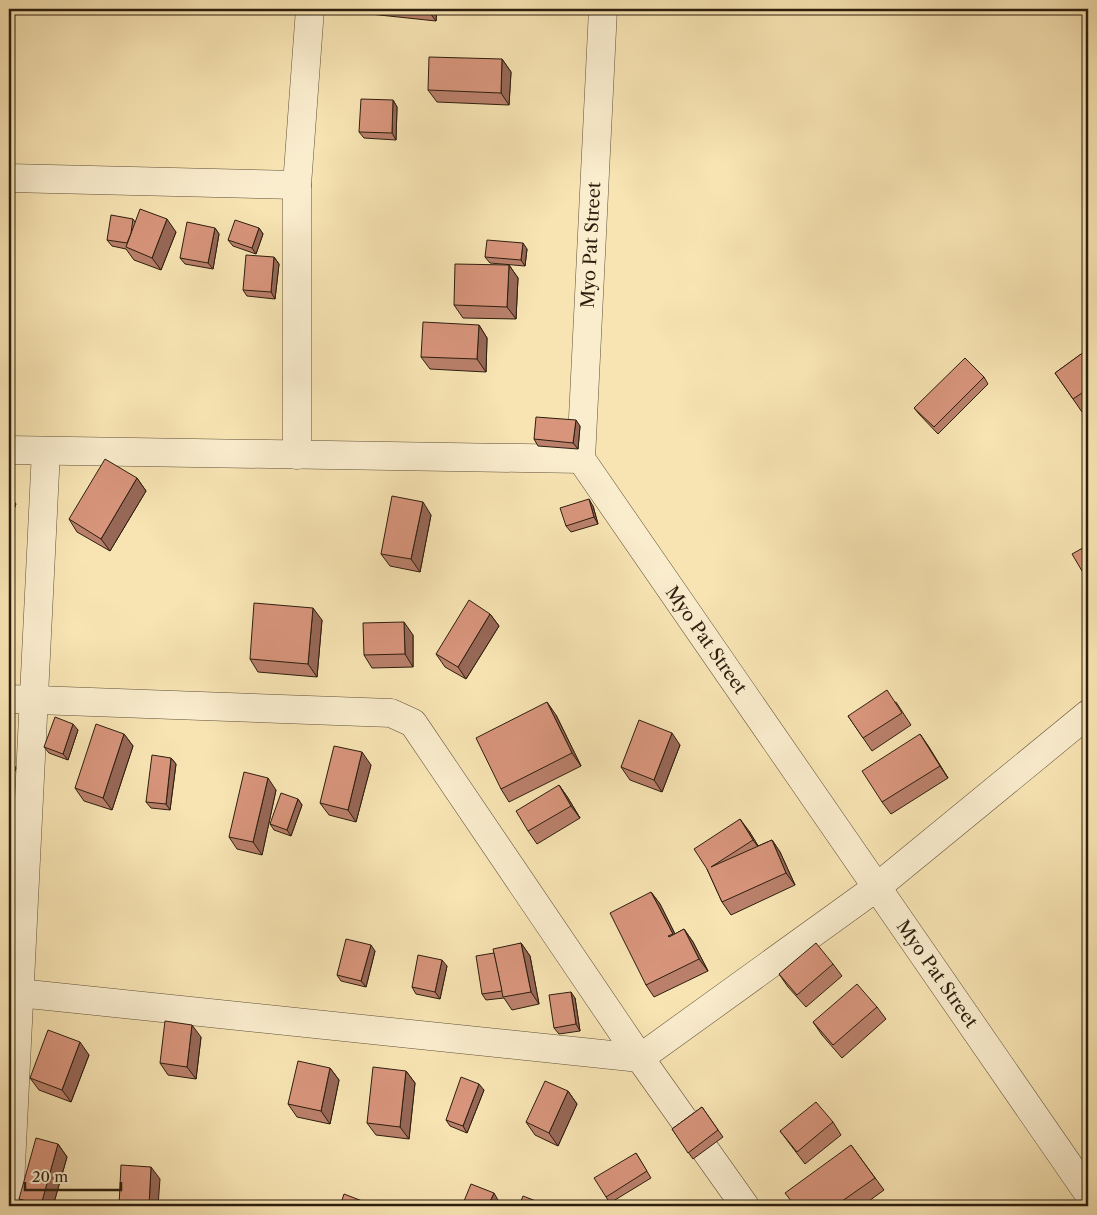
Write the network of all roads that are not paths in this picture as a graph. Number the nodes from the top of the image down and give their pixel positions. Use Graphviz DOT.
graph roads {
  1 [pos="310,9"];
  2 [pos="603,9"];
  3 [pos="9,178"];
  4 [pos="297,185"];
  5 [pos="9,450"];
  6 [pos="46,451"];
  7 [pos="297,455"];
  8 [pos="581,459"];
  9 [pos="21,699"];
  10 [pos="1088,714"];
  11 [pos="877,887"];
  12 [pos="14,993"];
  13 [pos="640,1058"];
  14 [pos="1088,1193"];
  15 [pos="9,1206"];
  16 [pos="745,1206"];
  1 -- 4 [label="street"];
  2 -- 8 [label="street, Myo Pat Street"];
  3 -- 4 [label="street"];
  4 -- 7 [label="street"];
  5 -- 6 [label="street"];
  6 -- 7 [label="street"];
  6 -- 9 [label="street"];
  7 -- 8 [label="street"];
  8 -- 11 [label="street, Myo Pat Street"];
  9 -- 12 [label="street"];
  9 -- 13 [label="street"];
  10 -- 11 [label="street"];
  11 -- 13 [label="street"];
  11 -- 14 [label="street, Myo Pat Street"];
  12 -- 13 [label="street"];
  12 -- 15 [label="street"];
  13 -- 16 [label="street"];
}
